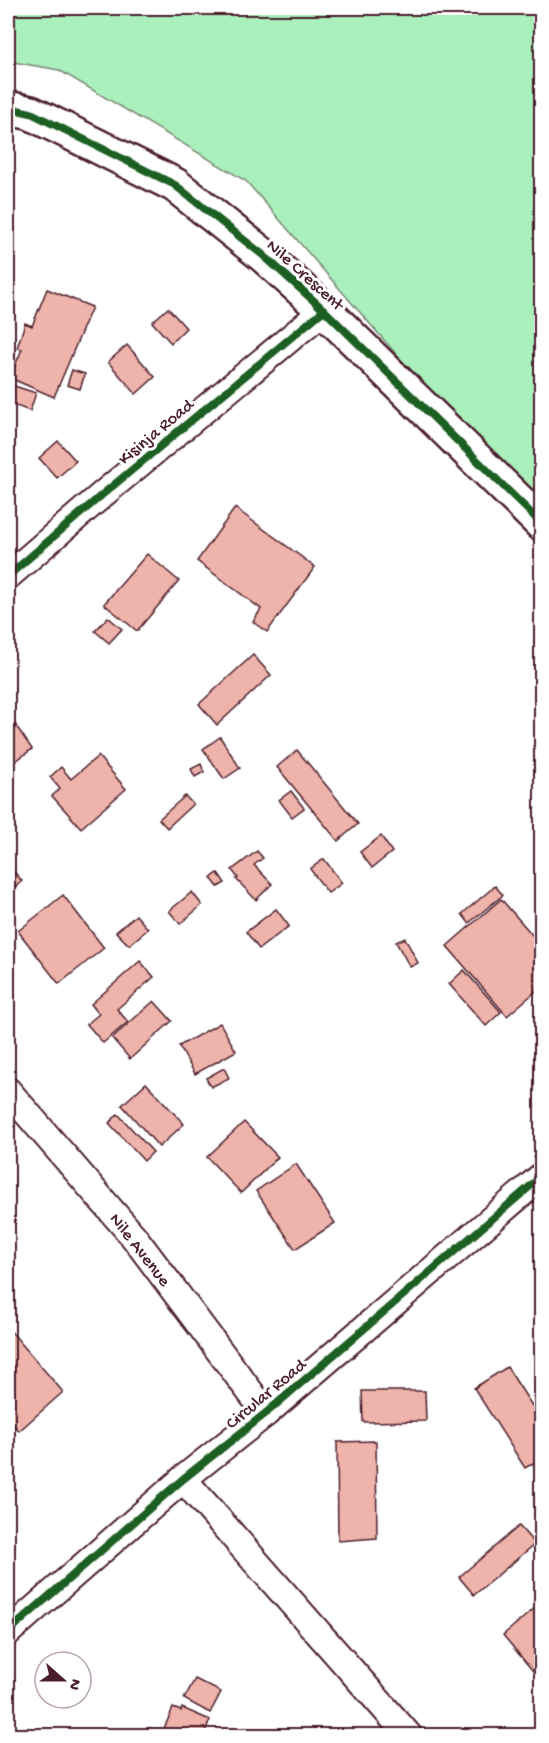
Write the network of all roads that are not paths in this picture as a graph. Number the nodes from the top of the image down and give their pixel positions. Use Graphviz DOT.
graph roads {
  1 [pos="8,108"];
  2 [pos="324,310"];
  3 [pos="542,524"];
  4 [pos="8,576"];
  5 [pos="8,1091"];
  6 [pos="542,1176"];
  7 [pos="267,1413"];
  8 [pos="183,1479"];
  9 [pos="8,1632"];
  10 [pos="409,1736"];
  1 -- 2 [label="street, Nile Crescent"];
  2 -- 3 [label="street, Nile Crescent"];
  2 -- 4 [label="street, Kisinja Road"];
  5 -- 7 [label="street, Nile Avenue"];
  6 -- 7 [label="street, Circular Road"];
  7 -- 8 [label="street, Circular Road"];
  8 -- 9 [label="street, Circular Road"];
  8 -- 10 [label="street"];
}
